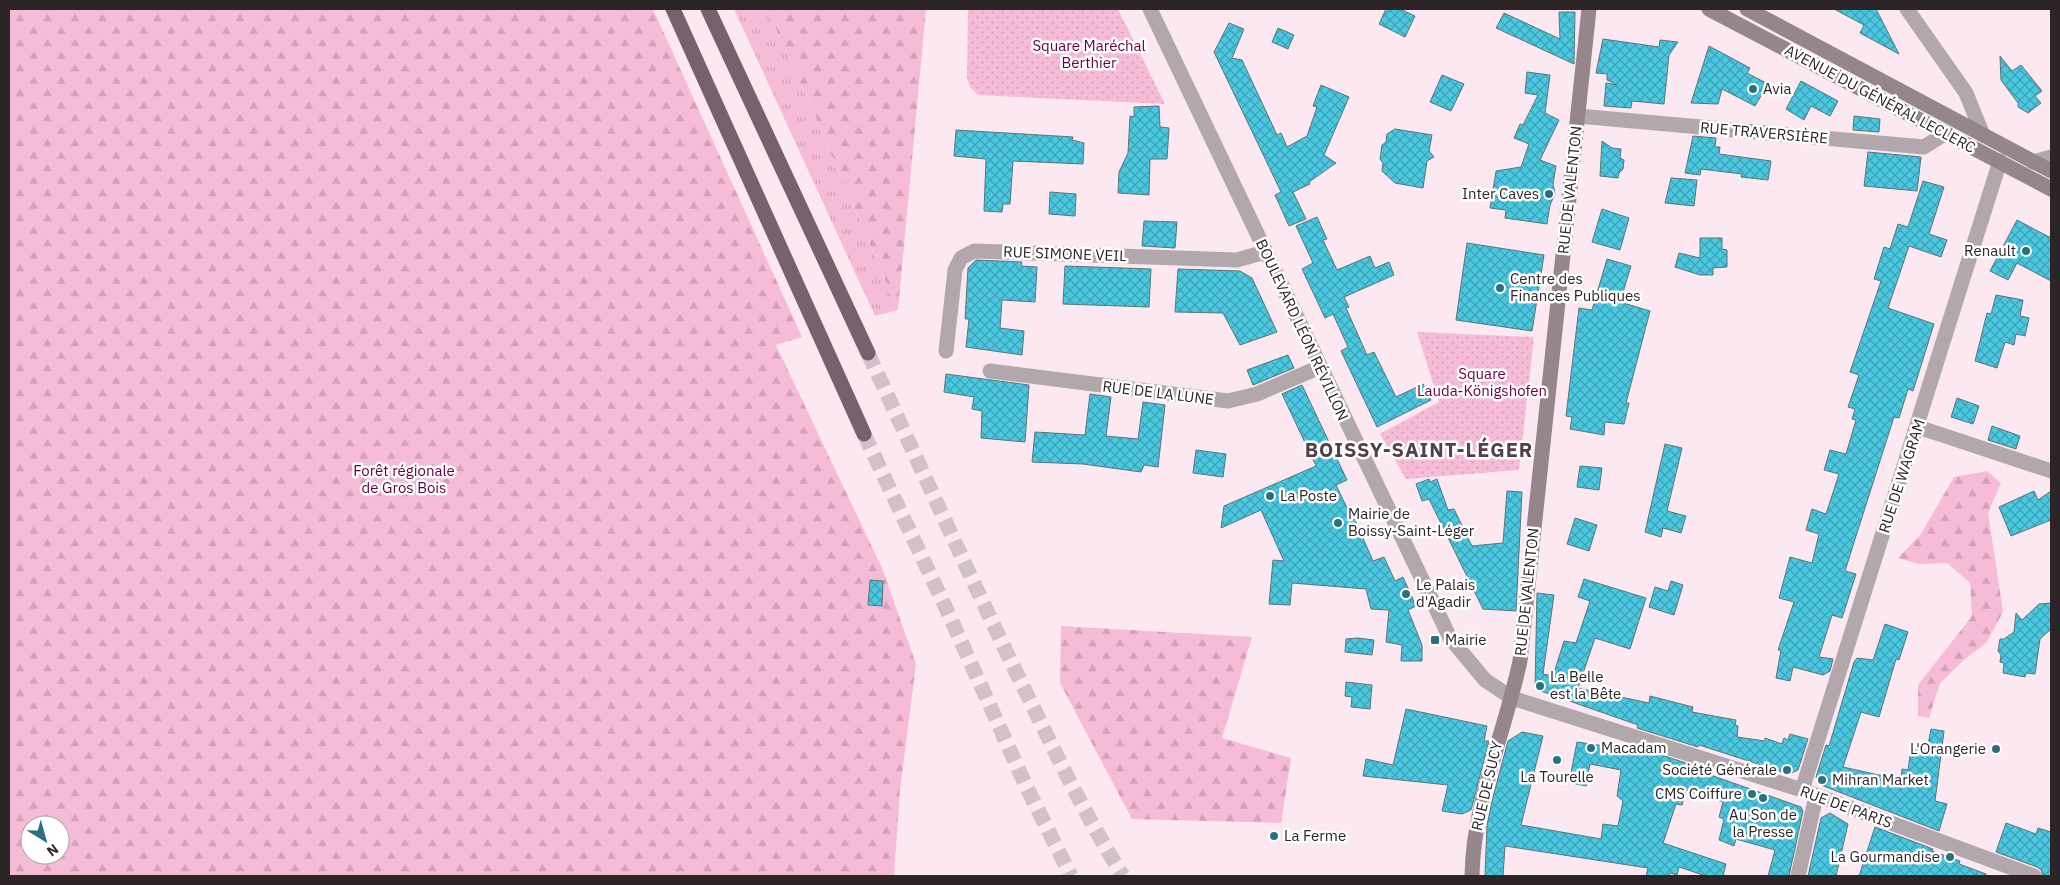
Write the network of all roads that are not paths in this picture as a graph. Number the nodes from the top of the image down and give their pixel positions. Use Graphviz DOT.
graph roads {
  1 [pos="673,9"];
  2 [pos="708,9"];
  3 [pos="1150,9"];
  4 [pos="1589,9"];
  5 [pos="1709,9"];
  6 [pos="1746,9"];
  7 [pos="1907,9"];
  8 [pos="1578,116"];
  9 [pos="1946,133"];
  10 [pos="1983,135"];
  11 [pos="2051,157"];
  12 [pos="2000,161"];
  13 [pos="2033,162"];
  14 [pos="2051,171"];
  15 [pos="2051,189"];
  16 [pos="1265,252"];
  17 [pos="946,350"];
  18 [pos="868,352"];
  19 [pos="1320,367"];
  20 [pos="990,371"];
  21 [pos="1918,427"];
  22 [pos="864,434"];
  23 [pos="2051,471"];
  24 [pos="1512,698"];
  25 [pos="1802,790"];
  26 [pos="1816,796"];
  27 [pos="1472,876"];
  28 [pos="1798,876"];
  29 [pos="2034,876"];
  1 -- 22 [label="highway"];
  2 -- 18 [label="highway"];
  3 -- 16 [label="street, BOULEVARD LÉON RÉVILLON"];
  4 -- 8 [label="main road, RUE DE VALENTON"];
  5 -- 9 [label="main road, AVENUE DU GÉNÉRAL LECLERC"];
  6 -- 10 [label="main road, AVENUE DU GÉNÉRAL LECLERC"];
  7 -- 10 [label="street"];
  8 -- 9 [label="street, RUE TRAVERSIÈRE"];
  8 -- 24 [label="main road, RUE DE VALENTON"];
  9 -- 12 [label="main road, AVENUE DU GÉNÉRAL LECLERC"];
  10 -- 13 [label="main road, AVENUE DU GÉNÉRAL LECLERC"];
  11 -- 13 [label="street"];
  12 -- 15 [label="main road, AVENUE DU GÉNÉRAL LECLERC"];
  12 -- 21 [label="street, RUE DE WAGRAM"];
  13 -- 14 [label="main road, AVENUE DU GÉNÉRAL LECLERC"];
  16 -- 17 [label="street, RUE SIMONE VEIL"];
  16 -- 19 [label="street, BOULEVARD LÉON RÉVILLON"];
  19 -- 20 [label="street, RUE DE LA LUNE"];
  19 -- 24 [label="street, BOULEVARD LÉON RÉVILLON"];
  21 -- 23 [label="street"];
  21 -- 25 [label="street, RUE DE WAGRAM"];
  24 -- 25 [label="street, RUE DE PARIS"];
  24 -- 27 [label="main road, RUE DE SUCY"];
  25 -- 26 [label="street, RUE DE PARIS"];
  26 -- 28 [label="street"];
  26 -- 29 [label="street, RUE DE PARIS"];
}
